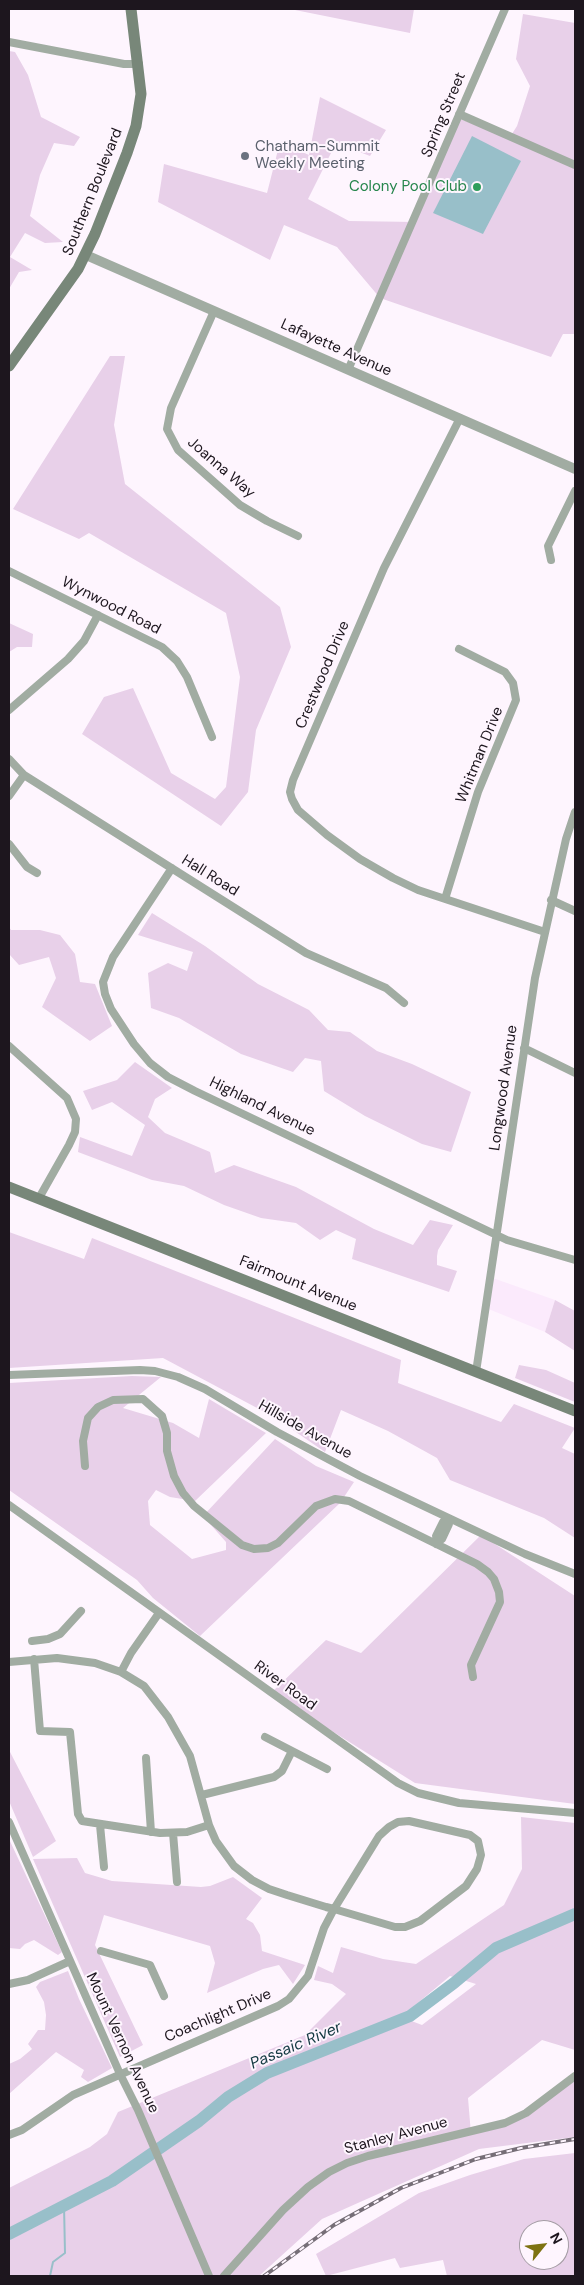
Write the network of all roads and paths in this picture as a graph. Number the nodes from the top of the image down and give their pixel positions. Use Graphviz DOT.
graph roads {
  1 [pos="131,9"];
  2 [pos="505,9"];
  3 [pos="9,42"];
  4 [pos="139,64"];
  5 [pos="459,114"];
  6 [pos="575,165"];
  7 [pos="86,255"];
  8 [pos="214,311"];
  9 [pos="9,366"];
  10 [pos="348,370"];
  11 [pos="460,418"];
  12 [pos="575,469"];
  13 [pos="575,490"];
  14 [pos="298,536"];
  15 [pos="551,560"];
  16 [pos="9,571"];
  17 [pos="98,615"];
  18 [pos="460,649"];
  19 [pos="9,710"];
  20 [pos="212,737"];
  21 [pos="9,760"];
  22 [pos="24,775"];
  23 [pos="9,796"];
  24 [pos="575,812"];
  25 [pos="9,844"];
  26 [pos="172,868"];
  27 [pos="37,873"];
  28 [pos="445,899"];
  29 [pos="551,900"];
  30 [pos="575,911"];
  31 [pos="545,932"];
  32 [pos="404,1003"];
  33 [pos="9,1046"];
  34 [pos="524,1048"];
  35 [pos="575,1073"];
  36 [pos="9,1187"];
  37 [pos="40,1198"];
  38 [pos="496,1235"];
  39 [pos="575,1260"];
  40 [pos="476,1372"];
  41 [pos="9,1375"];
  42 [pos="575,1411"];
  43 [pos="84,1466"];
  44 [pos="9,1505"];
  45 [pos="448,1520"];
  46 [pos="437,1542"];
  47 [pos="575,1574"];
  48 [pos="81,1611"];
  49 [pos="159,1613"];
  50 [pos="32,1641"];
  51 [pos="34,1659"];
  52 [pos="9,1662"];
  53 [pos="121,1672"];
  54 [pos="474,1677"];
  55 [pos="265,1737"];
  56 [pos="292,1751"];
  57 [pos="146,1758"];
  58 [pos="327,1769"];
  59 [pos="202,1795"];
  60 [pos="575,1812"];
  61 [pos="9,1822"];
  62 [pos="100,1825"];
  63 [pos="209,1825"];
  64 [pos="151,1832"];
  65 [pos="173,1834"];
  66 [pos="104,1867"];
  67 [pos="177,1882"];
  68 [pos="334,1909"];
  69 [pos="101,1952"];
  70 [pos="70,1961"];
  71 [pos="9,1984"];
  72 [pos="164,1996"];
  73 [pos="120,2074"];
  74 [pos="575,2076"];
  75 [pos="9,2135"];
  76 [pos="209,2276"];
  77 [pos="224,2276"];
  1 -- 4 [label="main road, Southern Boulevard"];
  2 -- 5 [label="street, Spring Street"];
  3 -- 4 [label="street"];
  4 -- 7 [label="main road, Southern Boulevard"];
  5 -- 6 [label="street"];
  5 -- 10 [label="street, Spring Street"];
  7 -- 8 [label="street, Lafayette Avenue"];
  7 -- 9 [label="main road, Southern Boulevard"];
  8 -- 10 [label="street, Lafayette Avenue"];
  8 -- 14 [label="street, Joanna Way"];
  10 -- 11 [label="street, Lafayette Avenue"];
  11 -- 12 [label="street, Lafayette Avenue"];
  11 -- 28 [label="street, Crestwood Drive"];
  13 -- 15 [label="street"];
  16 -- 17 [label="street, Wynwood Road"];
  17 -- 19 [label="street"];
  17 -- 20 [label="street, Wynwood Road"];
  18 -- 28 [label="street, Whitman Drive"];
  21 -- 22 [label="street, Hall Road"];
  22 -- 23 [label="street"];
  22 -- 26 [label="street, Hall Road"];
  24 -- 29 [label="street, Longwood Avenue"];
  25 -- 27 [label="street"];
  26 -- 32 [label="street, Hall Road"];
  26 -- 38 [label="street, Highland Avenue"];
  28 -- 31 [label="street, Crestwood Drive"];
  29 -- 30 [label="street"];
  29 -- 31 [label="street, Longwood Avenue"];
  31 -- 34 [label="street, Longwood Avenue"];
  33 -- 37 [label="street"];
  34 -- 35 [label="street"];
  34 -- 38 [label="street, Longwood Avenue"];
  36 -- 37 [label="main road, Fairmount Avenue"];
  37 -- 40 [label="main road, Fairmount Avenue"];
  38 -- 39 [label="street, Highland Avenue"];
  38 -- 40 [label="street, Longwood Avenue"];
  40 -- 42 [label="main road, Fairmount Avenue"];
  41 -- 45 [label="street, Hillside Avenue"];
  43 -- 46 [label="street"];
  44 -- 49 [label="street, River Road"];
  45 -- 46 [label="street"];
  45 -- 47 [label="street, Hillside Avenue"];
  46 -- 54 [label="street"];
  48 -- 50 [label="street"];
  49 -- 53 [label="street"];
  49 -- 60 [label="street, River Road"];
  51 -- 52 [label="street"];
  51 -- 53 [label="street"];
  51 -- 62 [label="street"];
  53 -- 59 [label="street"];
  55 -- 56 [label="street"];
  56 -- 58 [label="street"];
  56 -- 59 [label="street"];
  57 -- 64 [label="street"];
  59 -- 63 [label="street"];
  61 -- 70 [label="street, Mount Vernon Avenue"];
  62 -- 64 [label="street"];
  62 -- 66 [label="street"];
  63 -- 65 [label="street"];
  63 -- 68 [label="street"];
  64 -- 65 [label="street"];
  65 -- 67 [label="street"];
  68 -- 68 [label="street, Coachlight Drive"];
  68 -- 73 [label="street, Coachlight Drive"];
  69 -- 72 [label="street"];
  70 -- 71 [label="street"];
  70 -- 73 [label="street, Mount Vernon Avenue"];
  73 -- 75 [label="street, Coachlight Drive"];
  73 -- 76 [label="street, Mount Vernon Avenue"];
  74 -- 77 [label="street, Stanley Avenue"];
}
